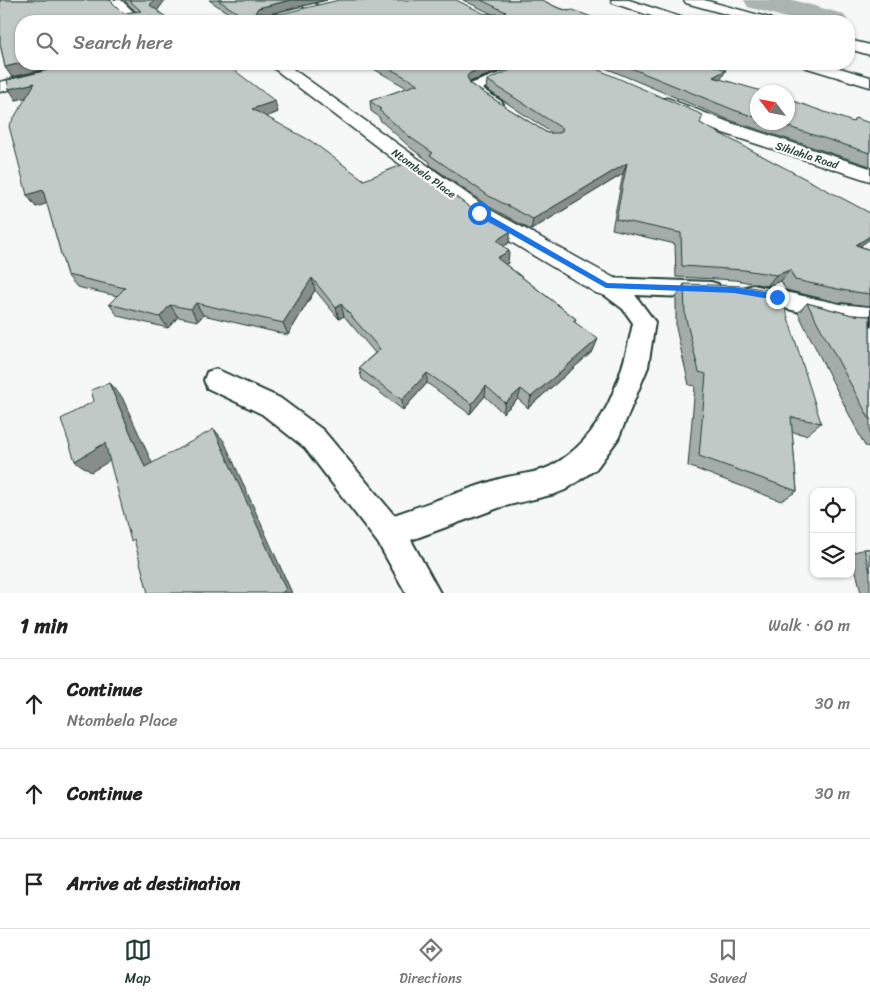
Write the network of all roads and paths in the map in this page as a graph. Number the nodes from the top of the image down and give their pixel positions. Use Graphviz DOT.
graph roads {
  1 [pos="114,0"];
  2 [pos="617,0"];
  3 [pos="690,0"];
  4 [pos="333,4"];
  5 [pos="300,6"];
  6 [pos="130,15"];
  7 [pos="661,15"];
  8 [pos="744,15"];
  9 [pos="855,46"];
  10 [pos="870,50"];
  11 [pos="69,70"];
  12 [pos="284,70"];
  13 [pos="519,70"];
  14 [pos="830,70"];
  15 [pos="870,82"];
  16 [pos="0,87"];
  17 [pos="648,95"];
  18 [pos="510,113"];
  19 [pos="870,175"];
  20 [pos="606,286"];
  21 [pos="870,316"];
  22 [pos="216,380"];
  23 [pos="389,532"];
  24 [pos="424,593"];
  1 -- 6 [label="main road"];
  2 -- 7 [label="main road"];
  3 -- 8 [label="main road"];
  4 -- 5 [label="main road"];
  9 -- 10 [label="main road"];
  11 -- 16 [label="main road"];
  12 -- 20 [label="main road, Ntombela Place"];
  13 -- 18 [label="lane"];
  14 -- 15 [label="main road"];
  17 -- 19 [label="main road, Sihlahla Road"];
  20 -- 21 [label="lane"];
  20 -- 23 [label="lane"];
  22 -- 23 [label="lane"];
  23 -- 24 [label="lane"];
}
